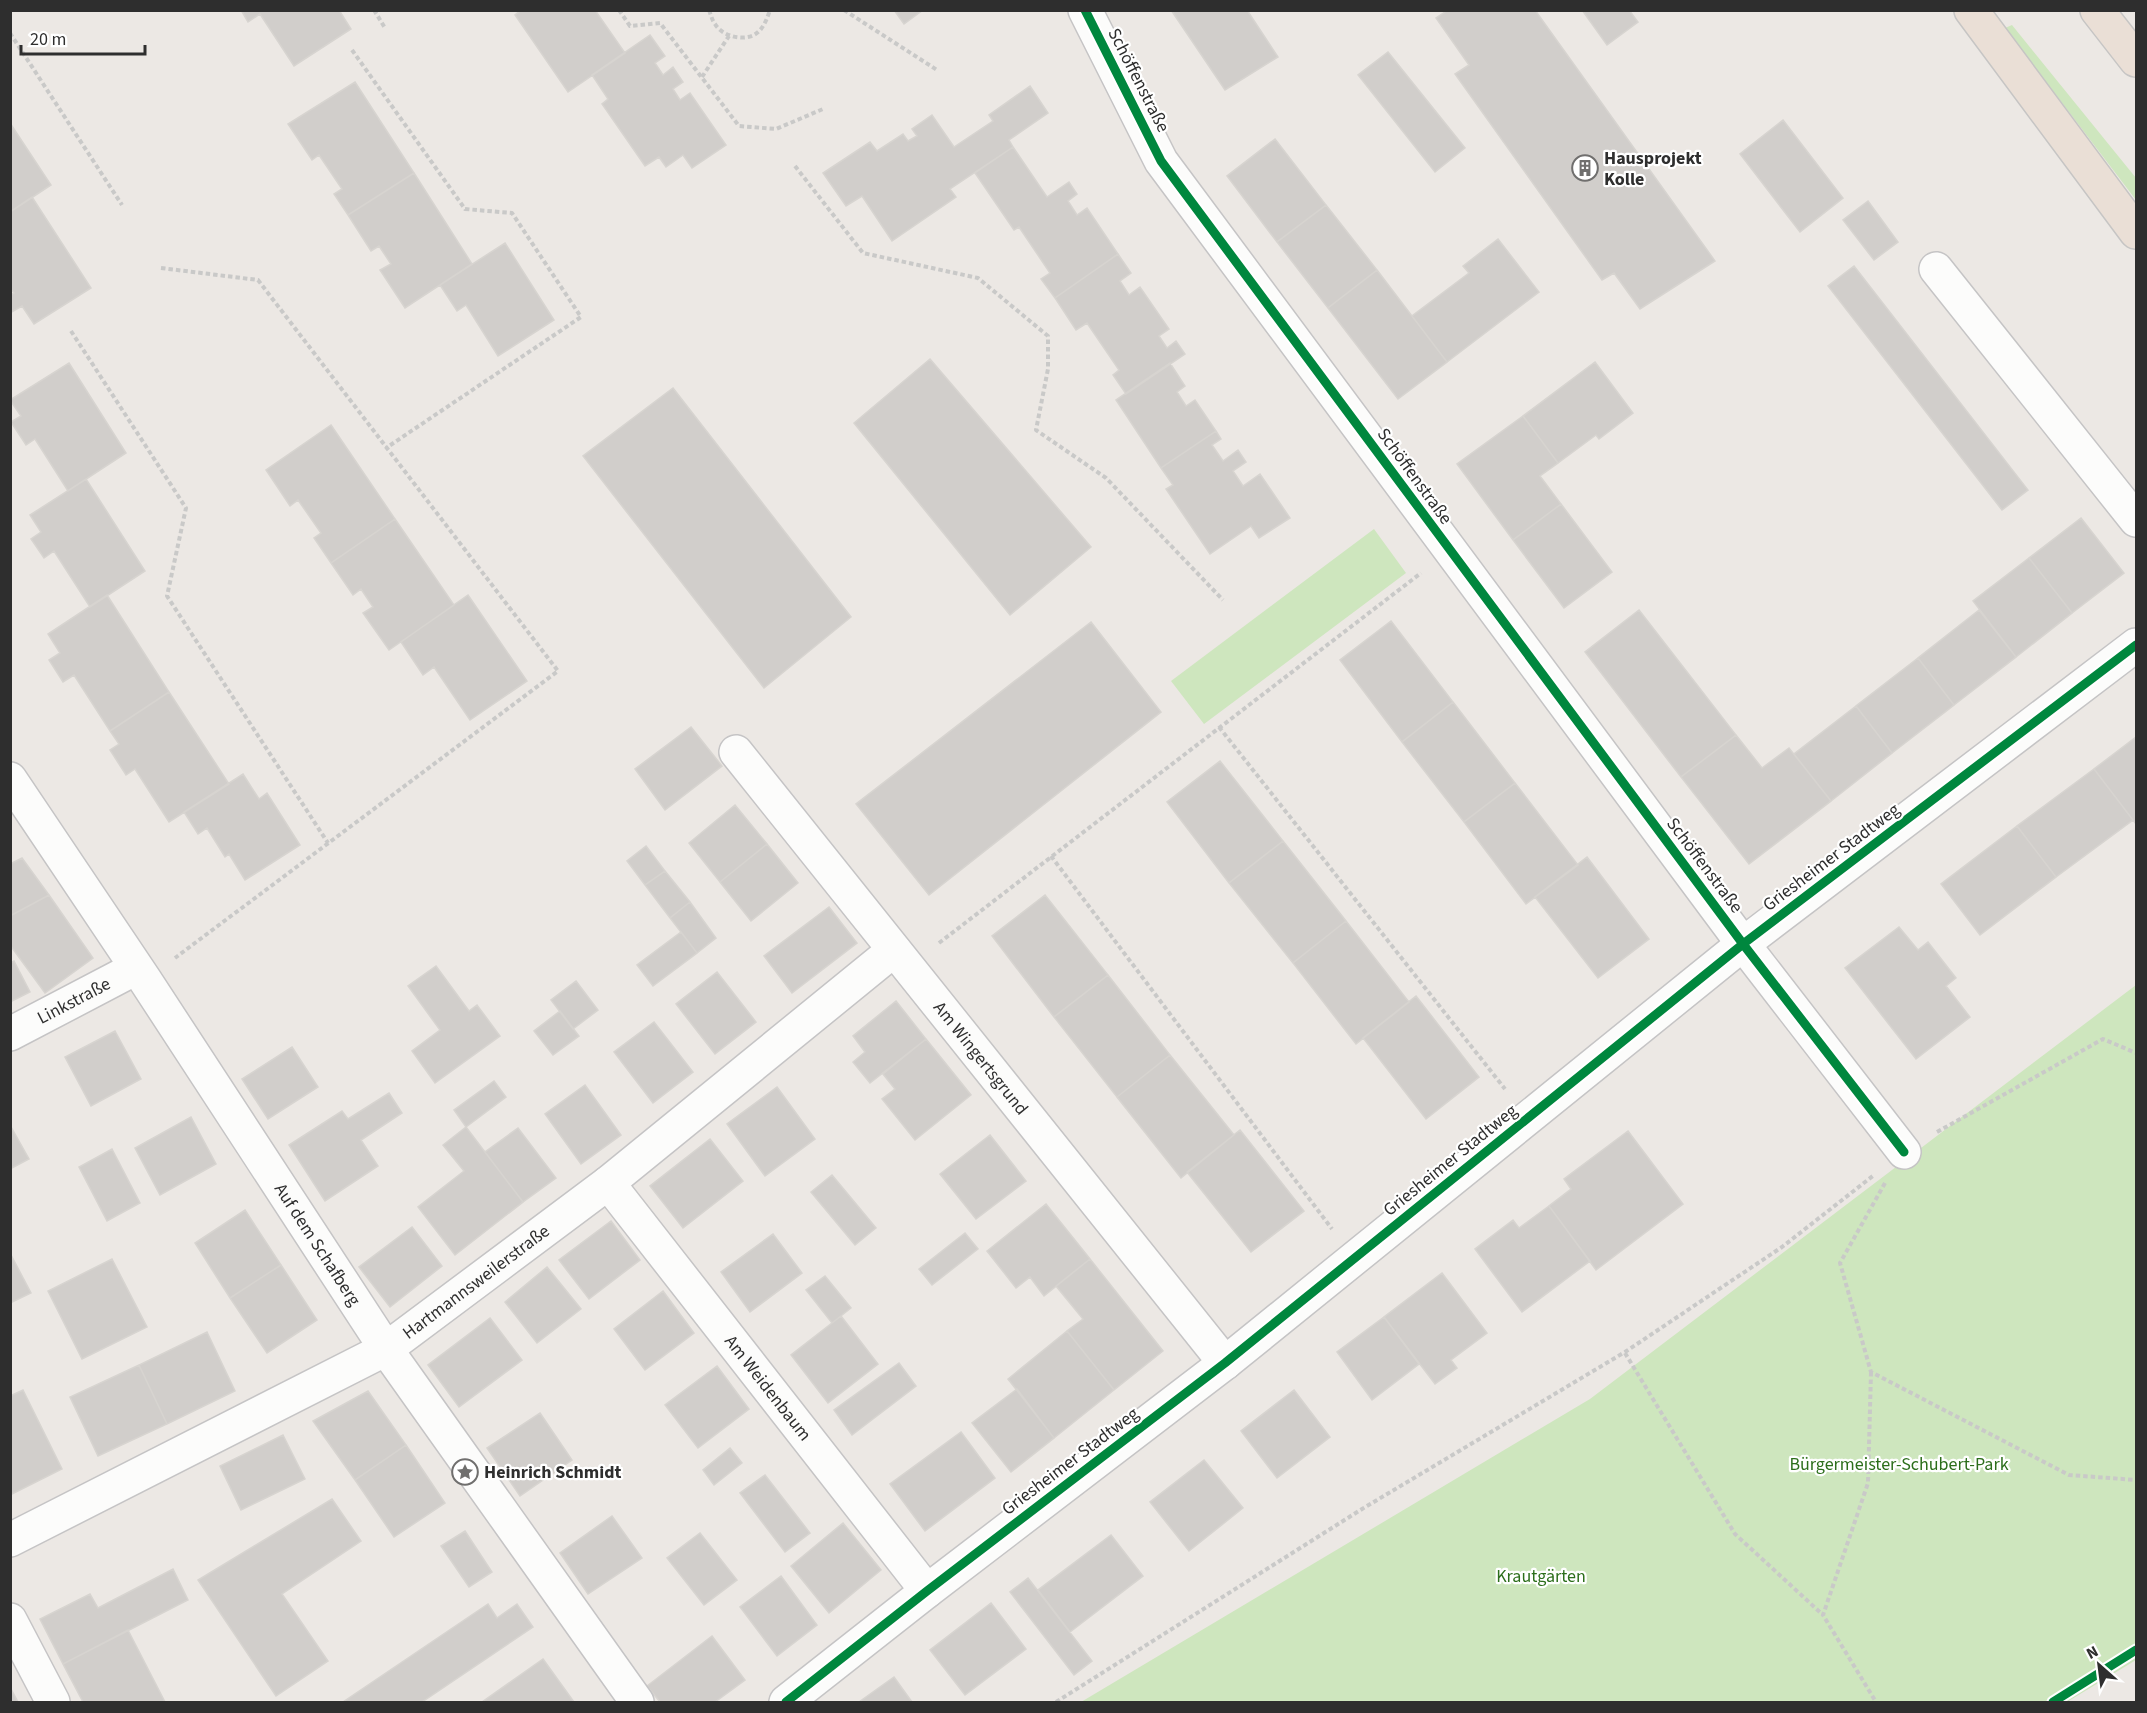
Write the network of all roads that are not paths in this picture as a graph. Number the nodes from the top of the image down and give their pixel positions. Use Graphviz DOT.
graph roads {
  1 [pos="1085,10"];
  2 [pos="1971,10"];
  3 [pos="2097,10"];
  4 [pos="2136,60"];
  5 [pos="2136,232"];
  6 [pos="1936,268"];
  7 [pos="2136,520"];
  8 [pos="2136,645"];
  9 [pos="736,752"];
  10 [pos="10,778"];
  11 [pos="1743,944"];
  12 [pos="901,958"];
  13 [pos="141,974"];
  14 [pos="10,1034"];
  15 [pos="1904,1152"];
  16 [pos="608,1183"];
  17 [pos="386,1349"];
  18 [pos="1225,1363"];
  19 [pos="10,1540"];
  20 [pos="927,1591"];
  21 [pos="10,1620"];
  22 [pos="54,1702"];
  23 [pos="636,1702"];
  24 [pos="786,1702"];
  1 -- 11 [label="street, Schöffenstraße"];
  2 -- 5 [label="highway"];
  3 -- 4 [label="highway"];
  6 -- 7 [label="street"];
  8 -- 11 [label="street, Griesheimer Stadtweg"];
  9 -- 12 [label="street, Am Wingertsgrund"];
  10 -- 13 [label="street, Auf dem Schafberg"];
  11 -- 15 [label="street, Schöffenstraße"];
  11 -- 18 [label="street, Griesheimer Stadtweg"];
  12 -- 16 [label="street, Hartmannsweilerstraße"];
  12 -- 18 [label="street, Am Wingertsgrund"];
  13 -- 14 [label="street, Linkstraße"];
  13 -- 17 [label="street, Auf dem Schafberg"];
  16 -- 17 [label="street, Hartmannsweilerstraße"];
  16 -- 20 [label="street, Am Weidenbaum"];
  17 -- 19 [label="street, Hartmannsweilerstraße"];
  17 -- 23 [label="street, Auf dem Schafberg"];
  18 -- 20 [label="street, Griesheimer Stadtweg"];
  20 -- 24 [label="street, Griesheimer Stadtweg"];
  21 -- 22 [label="street"];
}
